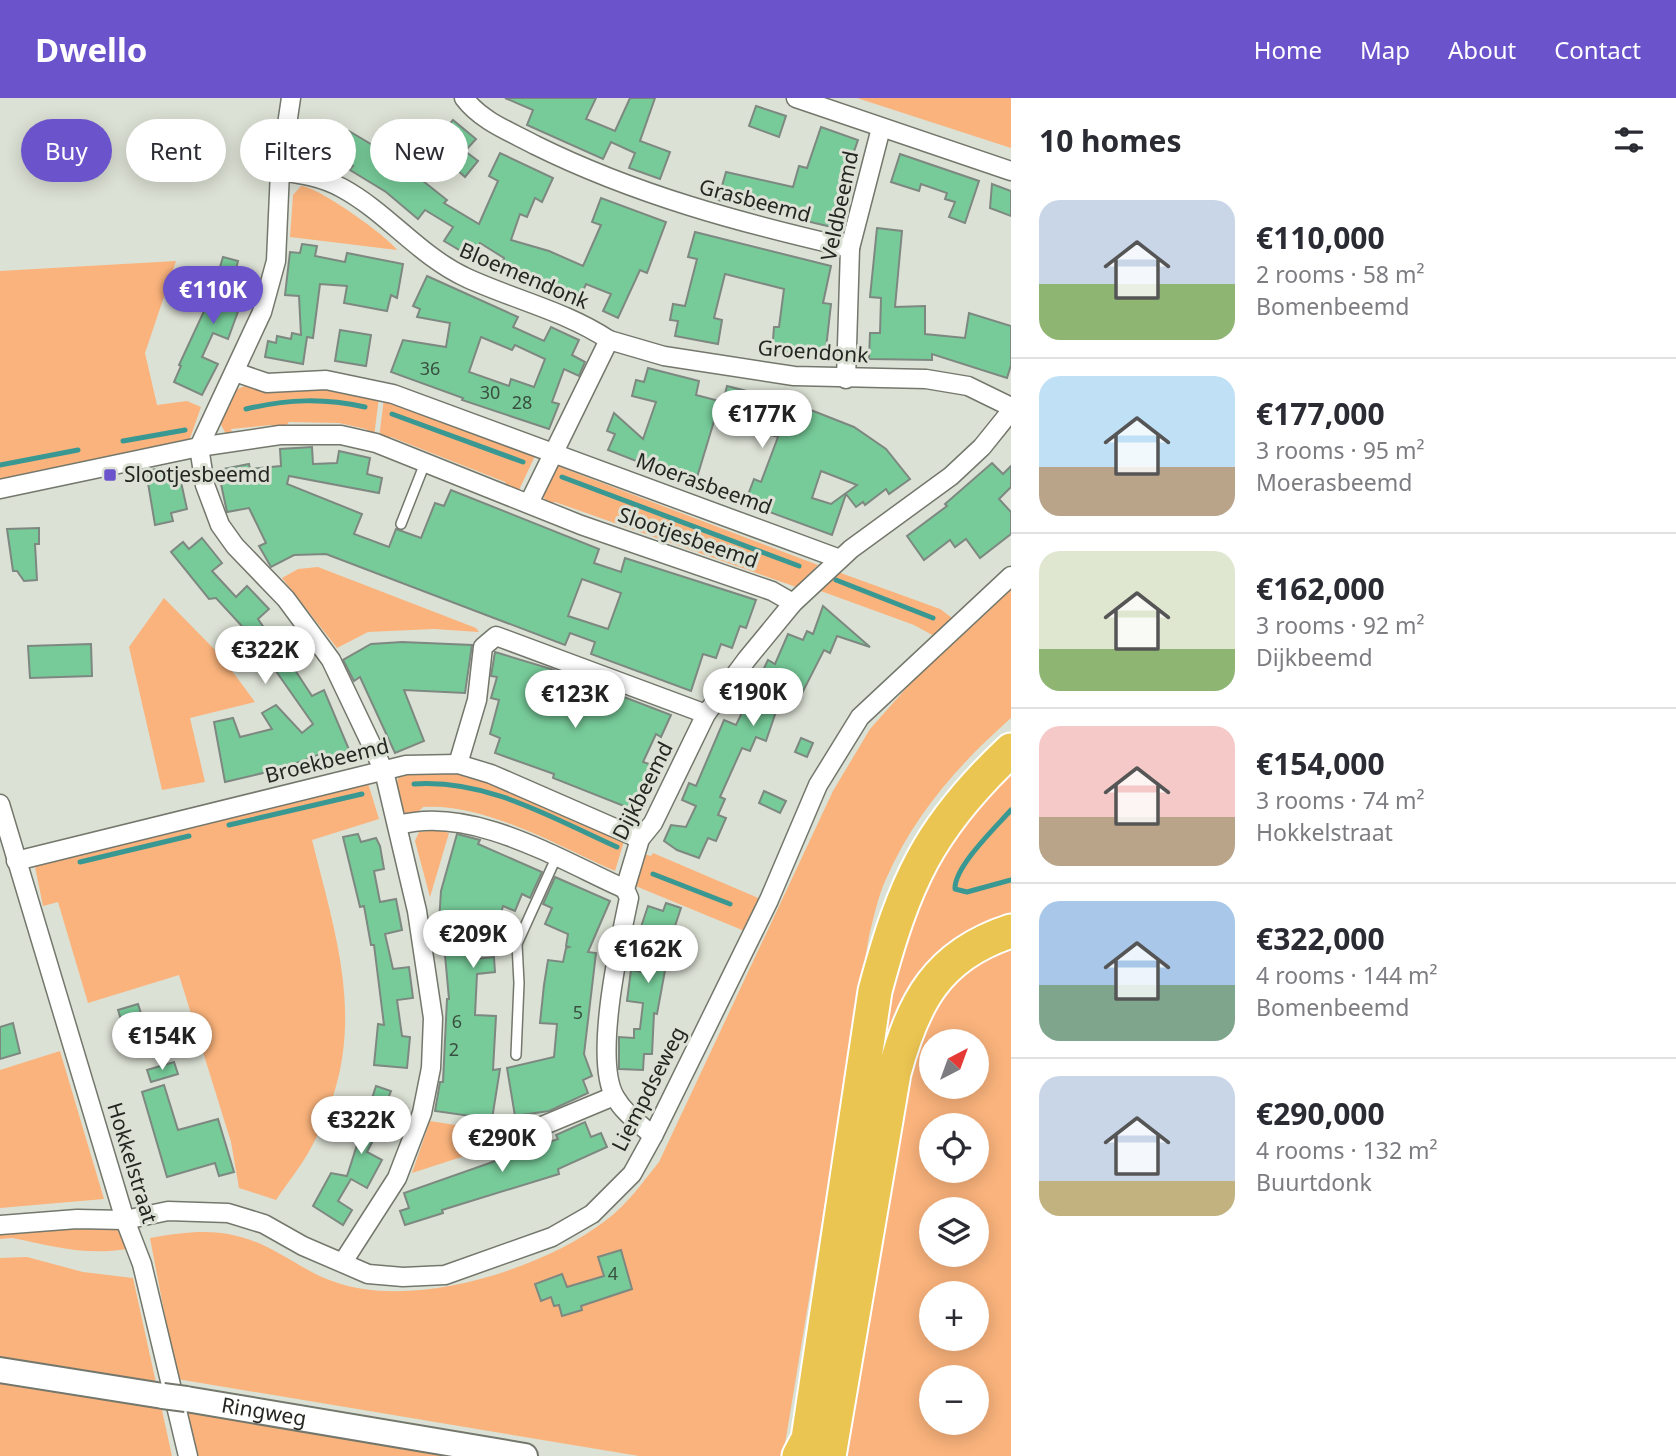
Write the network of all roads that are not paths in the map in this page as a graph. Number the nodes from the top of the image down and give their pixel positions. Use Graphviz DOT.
graph roads {
  1 [pos="291,98"];
  2 [pos="464,98"];
  3 [pos="796,98"];
  4 [pos="288,119"];
  5 [pos="881,128"];
  6 [pos="1011,172"];
  7 [pos="280,182"];
  8 [pos="328,182"];
  9 [pos="850,248"];
  10 [pos="609,341"];
  11 [pos="235,372"];
  12 [pos="846,379"];
  13 [pos="1011,409"];
  14 [pos="199,447"];
  15 [pos="551,452"];
  16 [pos="425,463"];
  17 [pos="0,489"];
  18 [pos="529,503"];
  19 [pos="401,524"];
  20 [pos="840,559"];
  21 [pos="1011,576"];
  22 [pos="793,603"];
  23 [pos="706,714"];
  24 [pos="1011,750"];
  25 [pos="457,764"];
  26 [pos="384,771"];
  27 [pos="0,804"];
  28 [pos="399,825"];
  29 [pos="640,839"];
  30 [pos="556,858"];
  31 [pos="16,861"];
  32 [pos="625,889"];
  33 [pos="1011,931"];
  34 [pos="516,1055"];
  35 [pos="614,1096"];
  36 [pos="542,1126"];
  37 [pos="653,1136"];
  38 [pos="125,1220"];
  39 [pos="0,1226"];
  40 [pos="343,1262"];
  41 [pos="0,1370"];
  42 [pos="188,1456"];
  43 [pos="525,1456"];
  44 [pos="799,1456"];
  45 [pos="829,1456"];
  1 -- 4 [label="street"];
  2 -- 9 [label="street, Grasbeemd"];
  3 -- 5 [label="street"];
  5 -- 6 [label="street"];
  5 -- 9 [label="street, Veldbeemd"];
  7 -- 11 [label="street"];
  8 -- 10 [label="street, Bloemendonk"];
  9 -- 12 [label="street, Veldbeemd"];
  10 -- 12 [label="street, Groendonk"];
  10 -- 15 [label="street"];
  11 -- 14 [label="street"];
  11 -- 15 [label="street"];
  12 -- 13 [label="street, Groendonk"];
  13 -- 20 [label="street, Dijkbeemd"];
  14 -- 16 [label="street, Slootjesbeemd"];
  14 -- 17 [label="street, Slootjesbeemd"];
  14 -- 26 [label="street"];
  15 -- 18 [label="street"];
  15 -- 20 [label="street, Moerasbeemd"];
  16 -- 18 [label="street, Slootjesbeemd"];
  16 -- 19 [label="lane"];
  18 -- 22 [label="street, Slootjesbeemd"];
  20 -- 22 [label="street, Dijkbeemd"];
  21 -- 37 [label="street, Liempdseweg"];
  22 -- 23 [label="street, Dijkbeemd"];
  23 -- 25 [label="street"];
  23 -- 29 [label="street, Dijkbeemd"];
  24 -- 44 [label="highway"];
  25 -- 26 [label="street, Broekbeemd"];
  25 -- 29 [label="street, Broekbeemd"];
  26 -- 28 [label="street"];
  26 -- 31 [label="street, Broekbeemd"];
  27 -- 31 [label="street, Hokkelstraat"];
  28 -- 30 [label="street"];
  28 -- 40 [label="street"];
  29 -- 32 [label="street, Dijkbeemd"];
  30 -- 32 [label="street"];
  30 -- 34 [label="lane"];
  31 -- 38 [label="street, Hokkelstraat"];
  32 -- 35 [label="street, Dijkbeemd"];
  33 -- 45 [label="highway"];
  35 -- 36 [label="street"];
  35 -- 37 [label="street"];
  37 -- 40 [label="street, Liempdseweg"];
  38 -- 39 [label="street, Liempdseweg"];
  38 -- 40 [label="street, Liempdseweg"];
  38 -- 42 [label="street, Hokkelstraat"];
  41 -- 43 [label="main road, Ringweg"];
}
